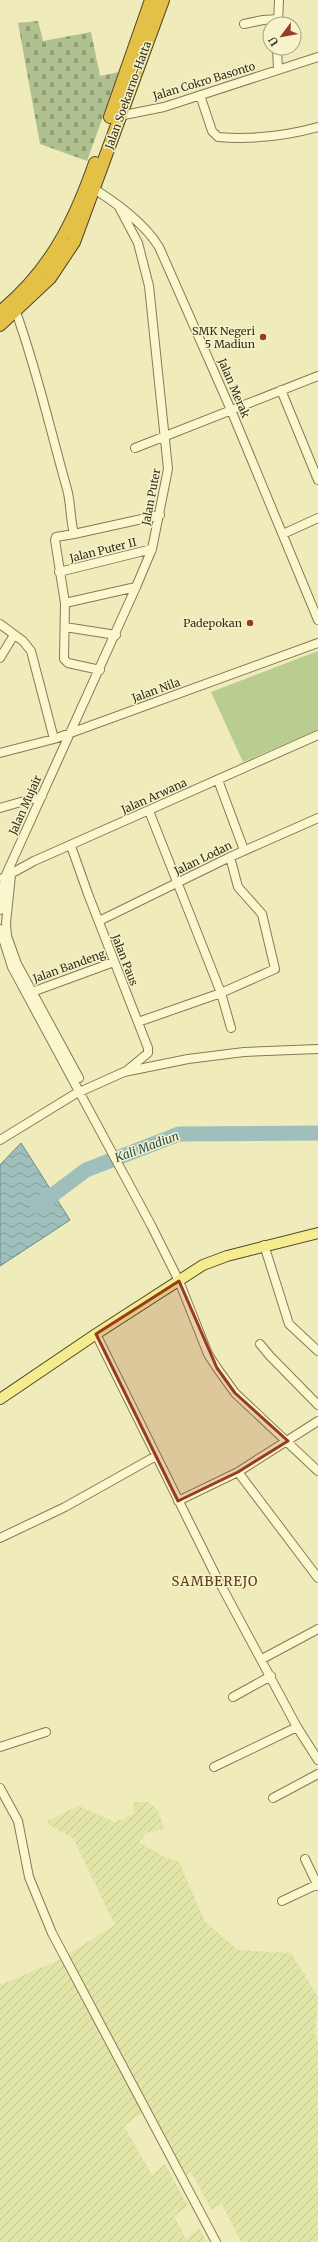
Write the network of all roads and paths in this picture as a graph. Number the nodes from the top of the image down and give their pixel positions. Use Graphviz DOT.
graph roads {
  1 [pos="151,0"];
  2 [pos="163,0"];
  3 [pos="279,0"];
  4 [pos="278,16"];
  5 [pos="262,20"];
  6 [pos="244,24"];
  7 [pos="278,56"];
  8 [pos="318,57"];
  9 [pos="278,70"];
  10 [pos="200,95"];
  11 [pos="119,116"];
  12 [pos="318,126"];
  13 [pos="91,188"];
  14 [pos="119,207"];
  15 [pos="0,312"];
  16 [pos="16,312"];
  17 [pos="0,325"];
  18 [pos="318,376"];
  19 [pos="281,390"];
  20 [pos="231,410"];
  21 [pos="165,437"];
  22 [pos="135,448"];
  23 [pos="318,480"];
  24 [pos="160,515"];
  25 [pos="318,518"];
  26 [pos="74,534"];
  27 [pos="283,534"];
  28 [pos="152,549"];
  29 [pos="59,572"];
  30 [pos="136,587"];
  31 [pos="65,603"];
  32 [pos="318,620"];
  33 [pos="0,624"];
  34 [pos="65,627"];
  35 [pos="14,635"];
  36 [pos="116,635"];
  37 [pos="318,643"];
  38 [pos="0,658"];
  39 [pos="100,670"];
  40 [pos="71,733"];
  41 [pos="318,735"];
  42 [pos="54,740"];
  43 [pos="0,753"];
  44 [pos="218,780"];
  45 [pos="42,796"];
  46 [pos="0,808"];
  47 [pos="149,811"];
  48 [pos="318,818"];
  49 [pos="71,846"];
  50 [pos="244,850"];
  51 [pos="230,857"];
  52 [pos="5,877"];
  53 [pos="178,882"];
  54 [pos="0,910"];
  55 [pos="98,921"];
  56 [pos="0,929"];
  57 [pos="0,952"];
  58 [pos="114,962"];
  59 [pos="32,992"];
  60 [pos="221,993"];
  61 [pos="138,1022"];
  62 [pos="231,1028"];
  63 [pos="318,1049"];
  64 [pos="124,1072"];
  65 [pos="79,1078"];
  66 [pos="69,1083"];
  67 [pos="78,1094"];
  68 [pos="0,1140"];
  69 [pos="318,1233"];
  70 [pos="264,1245"];
  71 [pos="179,1280"];
  72 [pos="96,1334"];
  73 [pos="260,1344"];
  74 [pos="318,1351"];
  75 [pos="0,1399"];
  76 [pos="318,1406"];
  77 [pos="318,1421"];
  78 [pos="288,1442"];
  79 [pos="156,1456"];
  80 [pos="318,1471"];
  81 [pos="238,1472"];
  82 [pos="178,1501"];
  83 [pos="0,1538"];
  84 [pos="318,1578"];
  85 [pos="318,1629"];
  86 [pos="262,1659"];
  87 [pos="271,1676"];
  88 [pos="233,1698"];
  89 [pos="297,1726"];
  90 [pos="46,1732"];
  91 [pos="0,1747"];
  92 [pos="318,1760"];
  93 [pos="214,1767"];
  94 [pos="318,1774"];
  95 [pos="0,1788"];
  96 [pos="273,1798"];
  97 [pos="305,1859"];
  98 [pos="318,1885"];
  99 [pos="282,1901"];
  100 [pos="216,2242"];
  1 -- 13 [label="highway, Jalan Soekarno-Hatta"];
  2 -- 11 [label="highway, Jalan Soekarno-Hatta"];
  3 -- 4 [label="street"];
  5 -- 6 [label="street"];
  7 -- 9 [label="street"];
  8 -- 9 [label="street, Jalan Cokro Basonto"];
  9 -- 10 [label="street, Jalan Cokro Basonto"];
  10 -- 11 [label="street, Jalan Cokro Basonto"];
  10 -- 12 [label="street"];
  11 -- 13 [label="highway, Jalan Soekarno-Hatta"];
  13 -- 14 [label="street, Jalan Merak"];
  13 -- 15 [label="highway"];
  13 -- 16 [label="highway"];
  14 -- 20 [label="street, Jalan Merak"];
  14 -- 21 [label="street, Jalan Puter"];
  16 -- 17 [label="highway"];
  16 -- 26 [label="street"];
  18 -- 19 [label="street"];
  19 -- 20 [label="street"];
  19 -- 23 [label="street"];
  20 -- 21 [label="street"];
  20 -- 27 [label="street, Jalan Merak"];
  21 -- 22 [label="street"];
  21 -- 24 [label="street, Jalan Puter"];
  24 -- 26 [label="street"];
  24 -- 28 [label="street, Jalan Puter"];
  25 -- 27 [label="street"];
  26 -- 29 [label="street"];
  27 -- 32 [label="street, Jalan Merak"];
  28 -- 29 [label="street, Jalan Puter II"];
  28 -- 30 [label="street, Jalan Puter"];
  29 -- 31 [label="street"];
  30 -- 31 [label="street"];
  30 -- 36 [label="street, Jalan Puter"];
  31 -- 34 [label="street"];
  33 -- 35 [label="street"];
  34 -- 36 [label="street"];
  34 -- 39 [label="street"];
  35 -- 38 [label="street"];
  35 -- 42 [label="street"];
  36 -- 39 [label="street, Jalan Puter"];
  37 -- 40 [label="street, Jalan Nila"];
  39 -- 40 [label="street, Jalan Puter"];
  40 -- 42 [label="street, Jalan Nila"];
  40 -- 45 [label="street, Jalan Mujair"];
  41 -- 44 [label="street, Jalan Arwana"];
  42 -- 43 [label="street, Jalan Nila"];
  44 -- 47 [label="street, Jalan Arwana"];
  44 -- 50 [label="street"];
  45 -- 46 [label="street"];
  45 -- 52 [label="street, Jalan Mujair"];
  47 -- 49 [label="street, Jalan Arwana"];
  47 -- 53 [label="street"];
  48 -- 50 [label="street, Jalan Lodan"];
  49 -- 52 [label="street, Jalan Arwana"];
  49 -- 55 [label="street, Jalan Paus"];
  50 -- 51 [label="street, Jalan Lodan"];
  51 -- 53 [label="street, Jalan Lodan"];
  51 -- 60 [label="street"];
  52 -- 54 [label="street, Jalan Mujair"];
  52 -- 59 [label="street"];
  53 -- 55 [label="street, Jalan Lodan"];
  53 -- 60 [label="street"];
  55 -- 58 [label="street, Jalan Paus"];
  56 -- 67 [label="street"];
  57 -- 66 [label="street"];
  58 -- 59 [label="street, Jalan Bandeng"];
  58 -- 61 [label="street, Jalan Paus"];
  59 -- 65 [label="street"];
  60 -- 61 [label="street"];
  60 -- 62 [label="street"];
  61 -- 64 [label="street, Jalan Paus"];
  63 -- 64 [label="street"];
  64 -- 67 [label="street"];
  67 -- 68 [label="street"];
  67 -- 71 [label="street"];
  69 -- 70 [label="main road"];
  70 -- 71 [label="main road"];
  70 -- 74 [label="street"];
  71 -- 72 [label="main road"];
  71 -- 78 [label="street"];
  72 -- 75 [label="main road"];
  72 -- 79 [label="street"];
  73 -- 76 [label="street"];
  77 -- 78 [label="street"];
  78 -- 80 [label="street"];
  78 -- 81 [label="street"];
  79 -- 82 [label="street"];
  79 -- 83 [label="street"];
  81 -- 82 [label="street"];
  81 -- 84 [label="street"];
  82 -- 86 [label="street"];
  85 -- 86 [label="street"];
  86 -- 87 [label="street"];
  87 -- 88 [label="street"];
  87 -- 89 [label="street"];
  89 -- 92 [label="street"];
  89 -- 93 [label="street"];
  90 -- 91 [label="street"];
  94 -- 96 [label="street"];
  95 -- 100 [label="street"];
  97 -- 98 [label="street"];
  98 -- 99 [label="street"];
}
